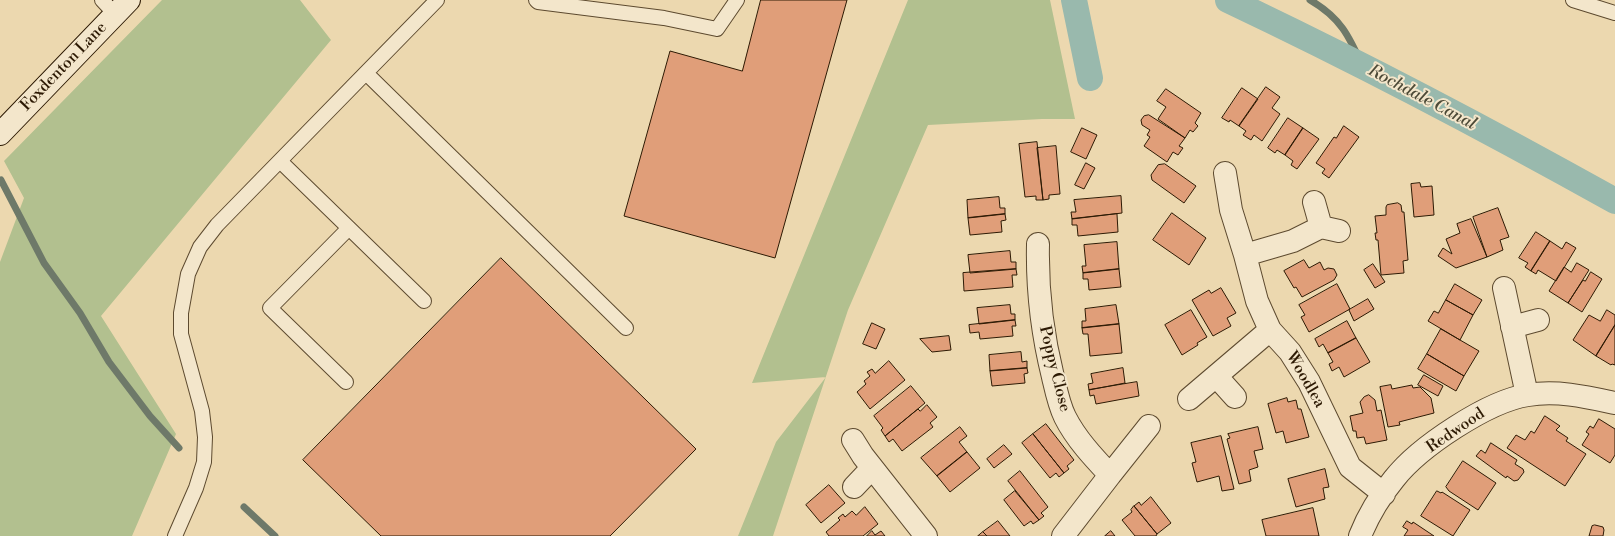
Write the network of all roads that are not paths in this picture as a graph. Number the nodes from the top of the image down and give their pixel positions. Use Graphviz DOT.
graph roads {
  1 [pos="437,0"];
  2 [pos="536,0"];
  3 [pos="737,0"];
  4 [pos="1573,0"];
  5 [pos="116,5"];
  6 [pos="1615,13"];
  7 [pos="366,73"];
  8 [pos="0,134"];
  9 [pos="280,161"];
  10 [pos="1225,173"];
  11 [pos="1314,202"];
  12 [pos="349,228"];
  13 [pos="1038,244"];
  14 [pos="1245,255"];
  15 [pos="1504,288"];
  16 [pos="424,300"];
  17 [pos="1538,320"];
  18 [pos="1512,327"];
  19 [pos="626,328"];
  20 [pos="1270,330"];
  21 [pos="1217,377"];
  22 [pos="346,382"];
  23 [pos="1527,395"];
  24 [pos="1235,397"];
  25 [pos="1189,399"];
  26 [pos="1615,403"];
  27 [pos="1149,426"];
  28 [pos="853,440"];
  29 [pos="872,468"];
  30 [pos="1110,475"];
  31 [pos="854,487"];
  32 [pos="1384,494"];
  33 [pos="175,536"];
  34 [pos="926,536"];
  35 [pos="1063,536"];
  36 [pos="1360,536"];
  1 -- 7 [label="lane"];
  2 -- 3 [label="lane"];
  4 -- 6 [label="lane"];
  5 -- 8 [label="street, Foxdenton Lane"];
  7 -- 9 [label="lane"];
  7 -- 19 [label="lane"];
  9 -- 12 [label="lane"];
  9 -- 33 [label="lane"];
  10 -- 14 [label="street, Woodlea"];
  11 -- 14 [label="street"];
  12 -- 16 [label="lane"];
  12 -- 22 [label="lane"];
  13 -- 30 [label="street, Poppy Close"];
  14 -- 20 [label="street, Woodlea"];
  15 -- 18 [label="street"];
  17 -- 18 [label="street"];
  18 -- 23 [label="street"];
  20 -- 21 [label="street"];
  20 -- 32 [label="street, Woodlea"];
  21 -- 24 [label="street"];
  21 -- 25 [label="street"];
  23 -- 26 [label="street, Redwood"];
  23 -- 32 [label="street, Redwood"];
  27 -- 30 [label="street"];
  28 -- 29 [label="street"];
  29 -- 31 [label="street"];
  29 -- 34 [label="street"];
  30 -- 35 [label="street"];
  32 -- 36 [label="street, Redwood"];
}
